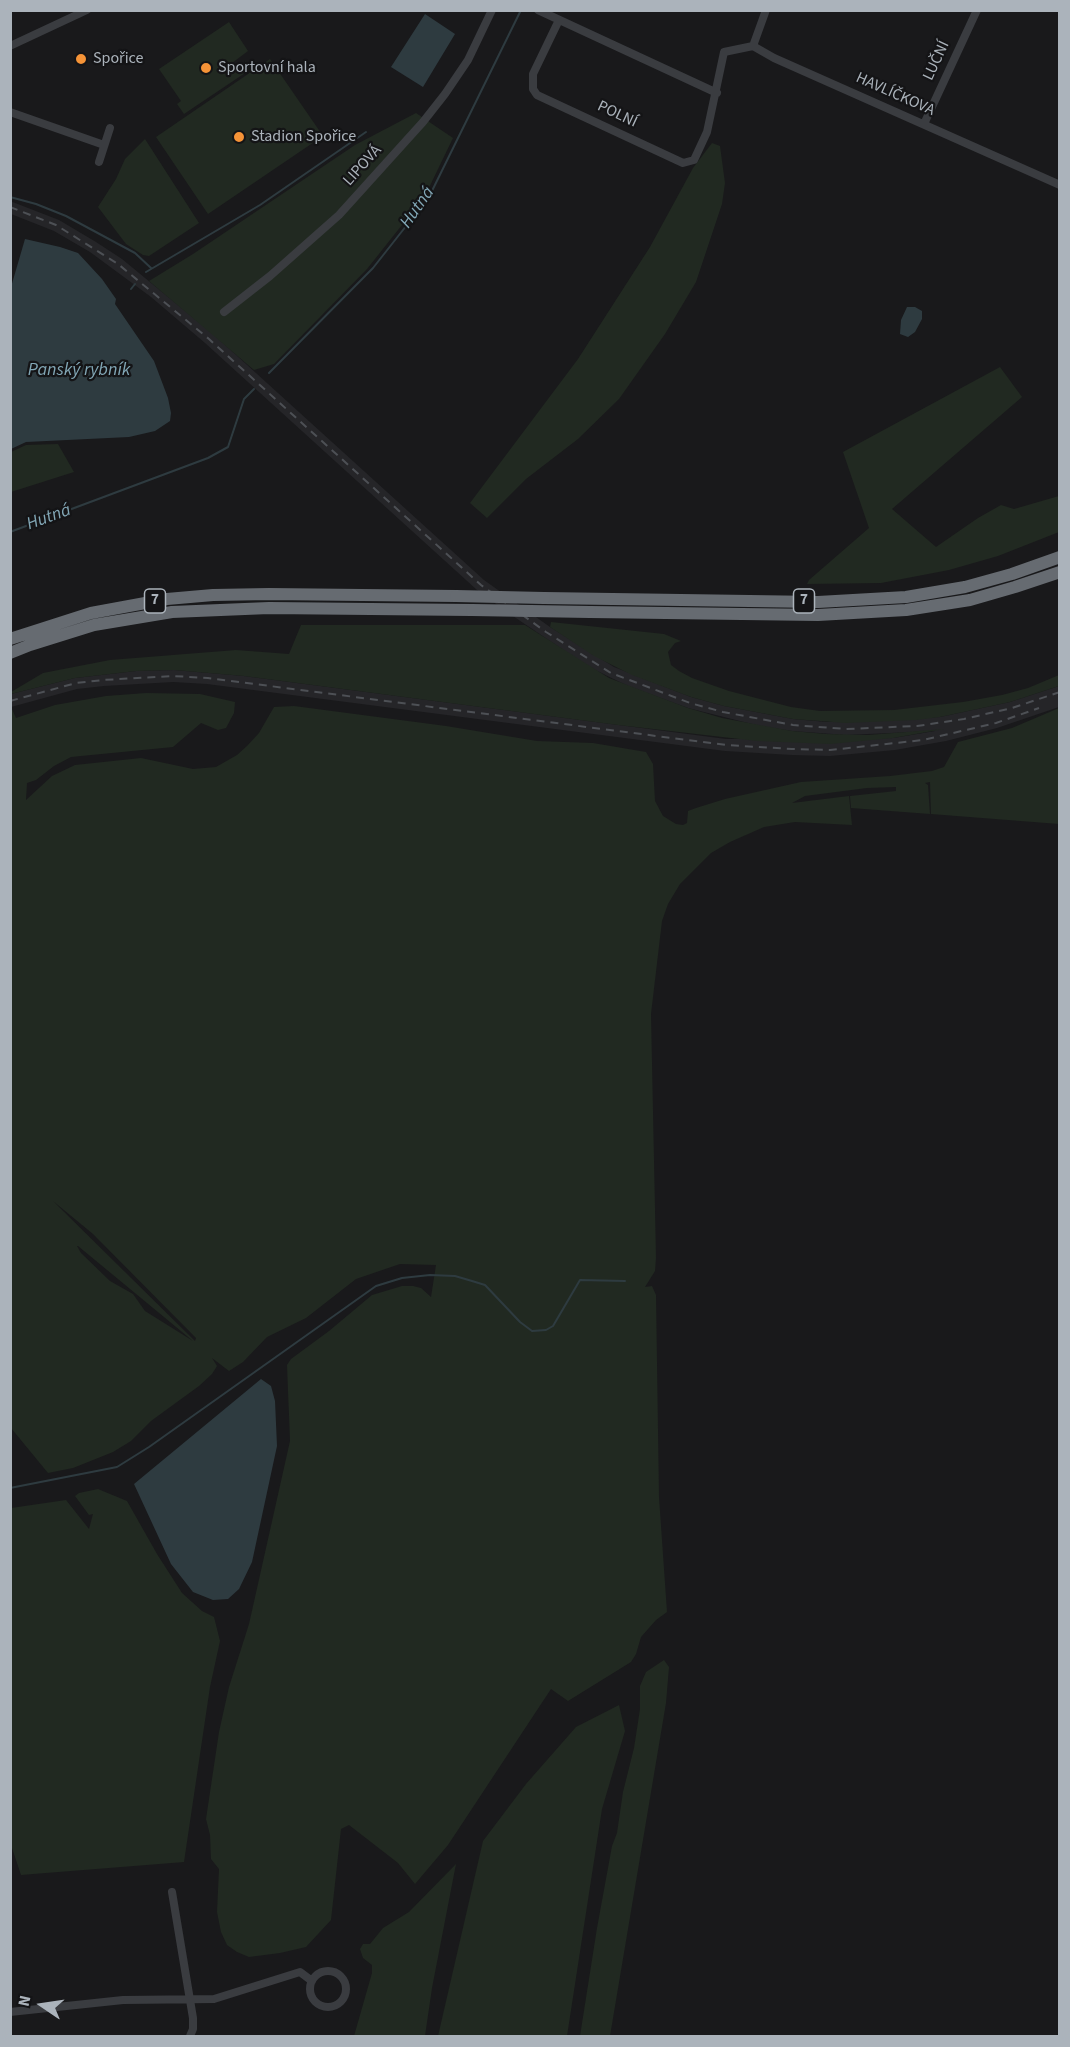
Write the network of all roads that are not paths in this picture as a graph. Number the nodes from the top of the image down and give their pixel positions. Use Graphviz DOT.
graph roads {
  1 [pos="87,10"];
  2 [pos="492,10"];
  3 [pos="538,10"];
  4 [pos="766,10"];
  5 [pos="977,10"];
  6 [pos="559,20"];
  7 [pos="10,46"];
  8 [pos="753,46"];
  9 [pos="717,93"];
  10 [pos="10,112"];
  11 [pos="924,124"];
  12 [pos="110,128"];
  13 [pos="104,145"];
  14 [pos="99,162"];
  15 [pos="1059,185"];
  16 [pos="224,312"];
  17 [pos="1059,557"];
  18 [pos="1059,572"];
  19 [pos="10,639"];
  20 [pos="10,653"];
  21 [pos="172,1892"];
  22 [pos="312,1981"];
  23 [pos="190,2000"];
  24 [pos="10,2012"];
  25 [pos="190,2037"];
  1 -- 7 [label="street"];
  2 -- 16 [label="street, LIPOVÁ"];
  3 -- 6 [label="street"];
  4 -- 8 [label="street"];
  5 -- 11 [label="street, LUČNÍ"];
  6 -- 9 [label="street"];
  6 -- 9 [label="street, POLNÍ"];
  8 -- 9 [label="street, POLNÍ"];
  8 -- 11 [label="street, HAVLÍČKOVA"];
  10 -- 13 [label="street"];
  11 -- 15 [label="street, HAVLÍČKOVA"];
  12 -- 13 [label="street"];
  13 -- 14 [label="street"];
  17 -- 19 [label="highway, 7, bridge"];
  18 -- 20 [label="highway, 7, bridge"];
  21 -- 23 [label="street"];
  22 -- 22 [label="street"];
  22 -- 23 [label="street"];
  23 -- 24 [label="street"];
  23 -- 25 [label="street"];
}
